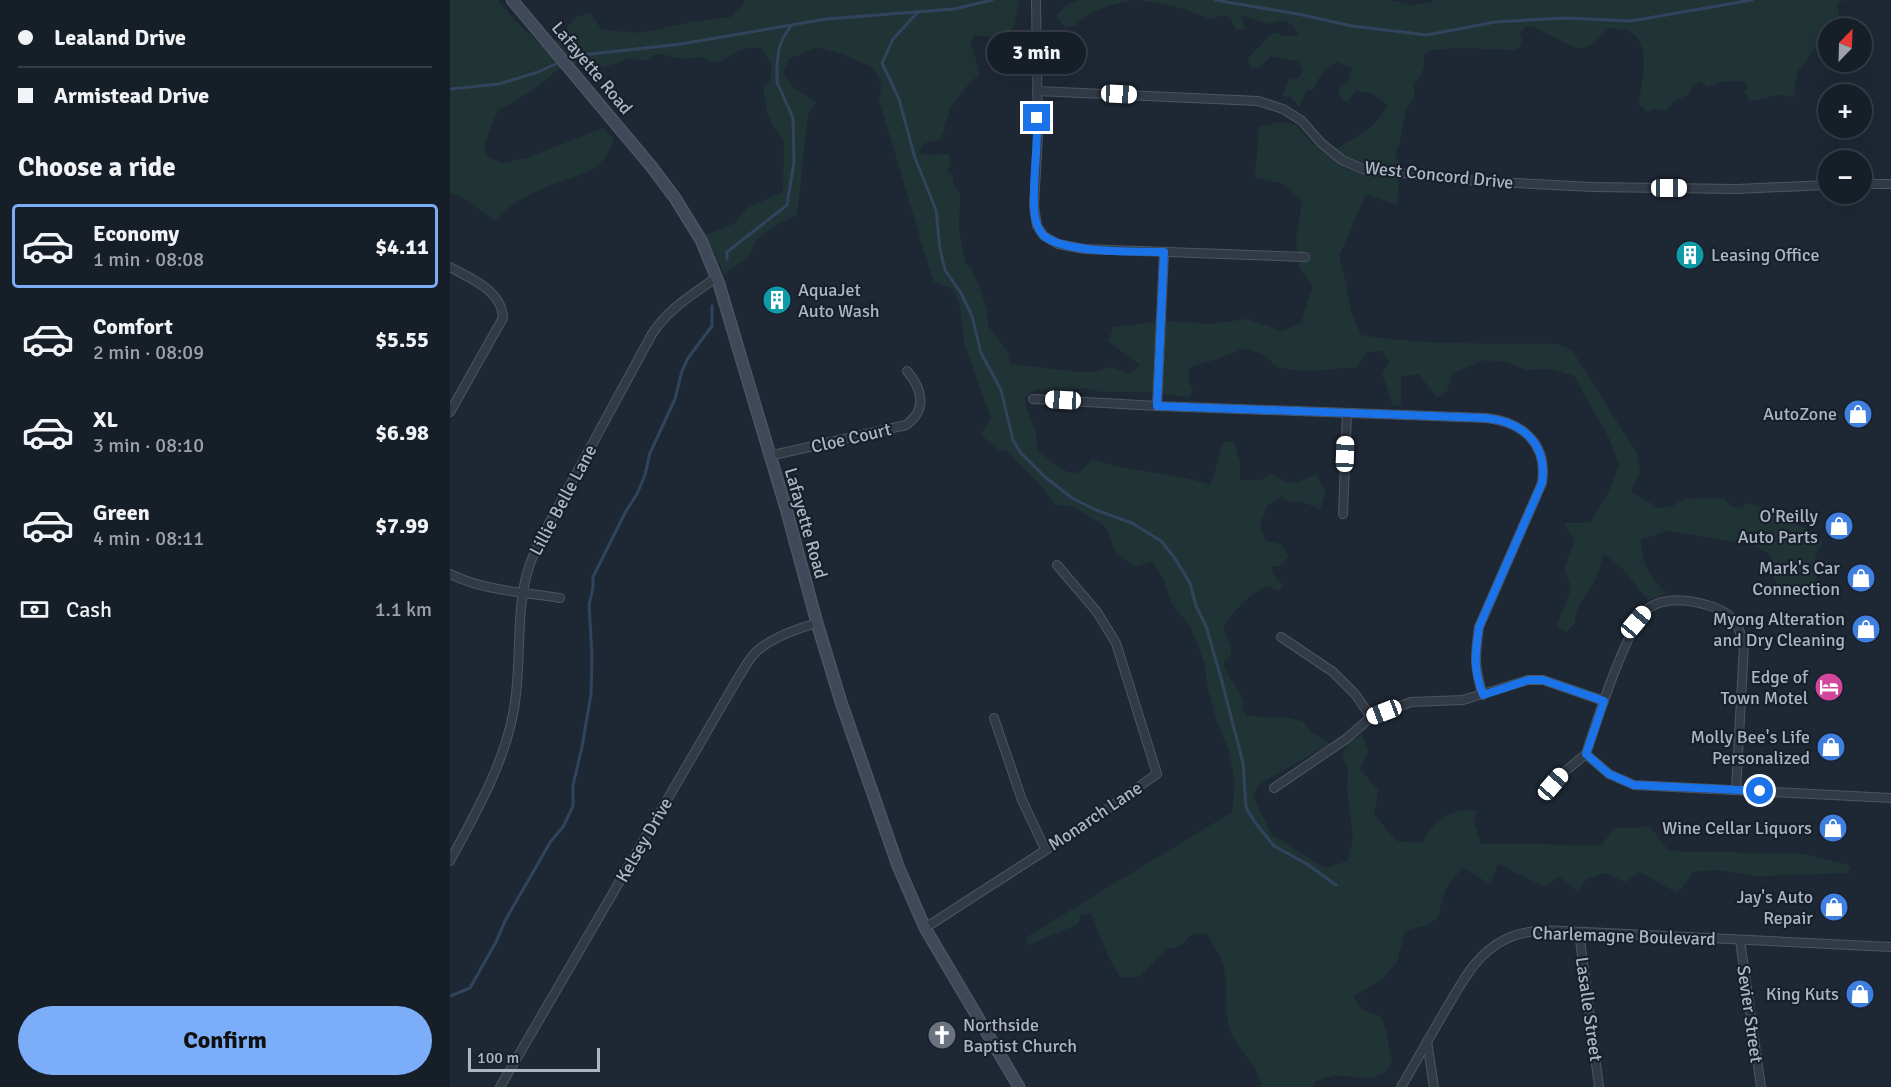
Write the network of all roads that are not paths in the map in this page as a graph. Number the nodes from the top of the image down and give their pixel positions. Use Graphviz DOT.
graph roads {
  1 [pos="512,0"];
  2 [pos="1036,0"];
  3 [pos="1036,91"];
  4 [pos="1872,184"];
  5 [pos="1891,184"];
  6 [pos="1818,185"];
  7 [pos="1164,252"];
  8 [pos="1305,257"];
  9 [pos="450,267"];
  10 [pos="717,277"];
  11 [pos="907,371"];
  12 [pos="1034,399"];
  13 [pos="1157,406"];
  14 [pos="450,412"];
  15 [pos="1347,413"];
  16 [pos="770,456"];
  17 [pos="1343,514"];
  18 [pos="1057,564"];
  19 [pos="450,574"];
  20 [pos="523,592"];
  21 [pos="560,598"];
  22 [pos="817,623"];
  23 [pos="1281,637"];
  24 [pos="1483,695"];
  25 [pos="1604,701"];
  26 [pos="1371,717"];
  27 [pos="994,718"];
  28 [pos="1586,754"];
  29 [pos="1274,788"];
  30 [pos="1551,788"];
  31 [pos="1737,790"];
  32 [pos="1891,798"];
  33 [pos="1045,849"];
  34 [pos="450,861"];
  35 [pos="925,928"];
  36 [pos="1579,932"];
  37 [pos="1740,940"];
  38 [pos="1891,947"];
  39 [pos="1427,1040"];
  40 [pos="500,1087"];
  41 [pos="1019,1087"];
  42 [pos="1401,1087"];
  43 [pos="1434,1087"];
  44 [pos="1599,1087"];
  45 [pos="1761,1087"];
  1 -- 10 [label="main road, Lafayette Road"];
  2 -- 3 [label="street"];
  3 -- 6 [label="street, West Concord Drive"];
  3 -- 7 [label="street"];
  4 -- 5 [label="street"];
  7 -- 8 [label="street"];
  7 -- 13 [label="street"];
  9 -- 14 [label="street"];
  10 -- 16 [label="main road, Lafayette Road"];
  10 -- 20 [label="street, Lillie Belle Lane"];
  11 -- 16 [label="street, Cloe Court"];
  12 -- 13 [label="street"];
  13 -- 15 [label="street"];
  15 -- 17 [label="street"];
  15 -- 24 [label="street"];
  16 -- 22 [label="main road, Lafayette Road"];
  18 -- 33 [label="street, Monarch Lane"];
  19 -- 20 [label="street"];
  20 -- 21 [label="street"];
  20 -- 34 [label="street, Lillie Belle Lane"];
  22 -- 35 [label="main road, Lafayette Road"];
  22 -- 40 [label="street, Kelsey Drive"];
  23 -- 26 [label="street"];
  24 -- 25 [label="street"];
  24 -- 26 [label="street"];
  25 -- 28 [label="street"];
  25 -- 31 [label="street"];
  26 -- 29 [label="street"];
  27 -- 33 [label="street"];
  28 -- 30 [label="street"];
  28 -- 31 [label="street"];
  31 -- 32 [label="street"];
  33 -- 35 [label="street, Monarch Lane"];
  35 -- 41 [label="main road, Lafayette Road"];
  36 -- 37 [label="street, Charlemagne Boulevard"];
  36 -- 39 [label="street, Charlemagne Boulevard"];
  36 -- 44 [label="street, Lasalle Street"];
  37 -- 38 [label="street, Charlemagne Boulevard"];
  37 -- 45 [label="street, Sevier Street"];
  39 -- 42 [label="street, Charlemagne Boulevard"];
  39 -- 43 [label="street"];
}
